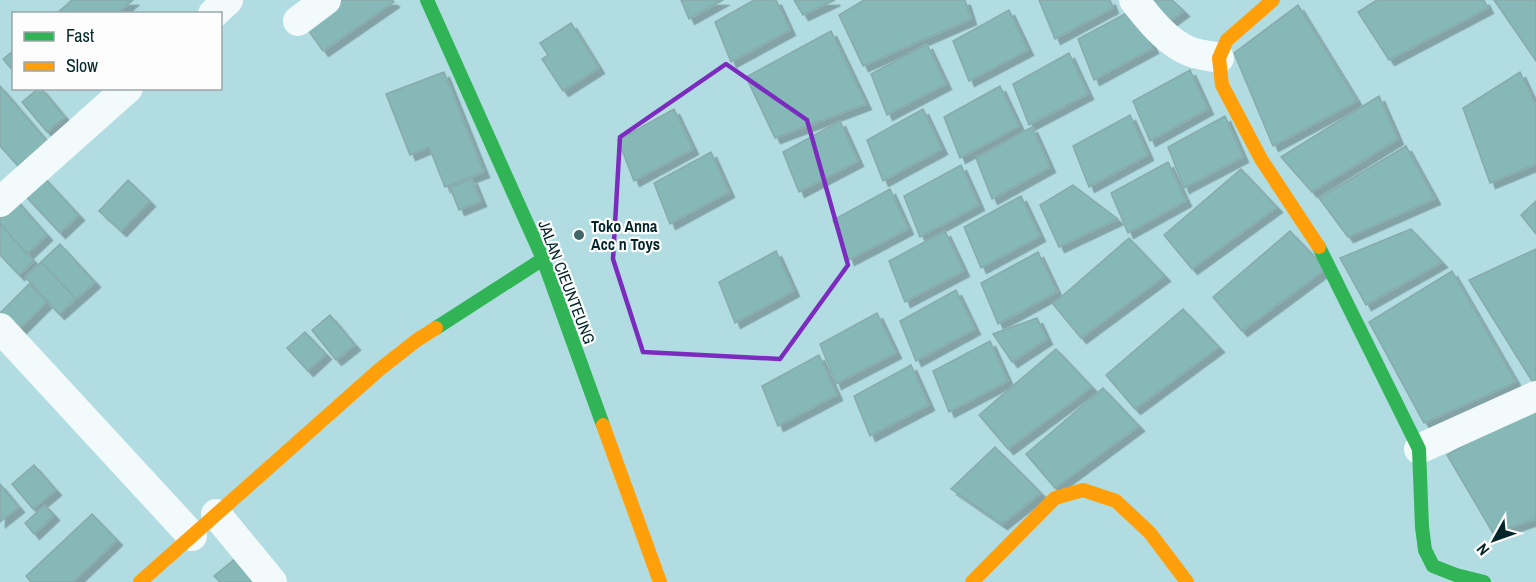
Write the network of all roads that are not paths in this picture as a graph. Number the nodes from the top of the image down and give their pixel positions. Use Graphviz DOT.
graph roads {
  1 [pos="228,0"];
  2 [pos="326,0"];
  3 [pos="427,0"];
  4 [pos="1134,0"];
  5 [pos="1273,0"];
  6 [pos="215,12"];
  7 [pos="298,21"];
  8 [pos="1220,58"];
  9 [pos="127,90"];
  10 [pos="0,202"];
  11 [pos="543,259"];
  12 [pos="0,328"];
  13 [pos="1536,396"];
  14 [pos="1419,449"];
  15 [pos="216,514"];
  16 [pos="192,536"];
  17 [pos="1428,574"];
  18 [pos="140,582"];
  19 [pos="272,582"];
  20 [pos="660,582"];
  21 [pos="972,582"];
  22 [pos="1186,582"];
  23 [pos="1484,582"];
  1 -- 6 [label="street"];
  2 -- 7 [label="street"];
  3 -- 11 [label="street, JALAN CIEUNTEUNG"];
  4 -- 8 [label="street"];
  5 -- 8 [label="street"];
  8 -- 14 [label="street"];
  9 -- 10 [label="street"];
  11 -- 15 [label="street"];
  11 -- 20 [label="street, JALAN CIEUNTEUNG"];
  12 -- 16 [label="street"];
  13 -- 14 [label="street"];
  14 -- 17 [label="street"];
  15 -- 16 [label="street"];
  15 -- 19 [label="street"];
  16 -- 18 [label="street"];
  17 -- 23 [label="street"];
  21 -- 22 [label="street"];
}
